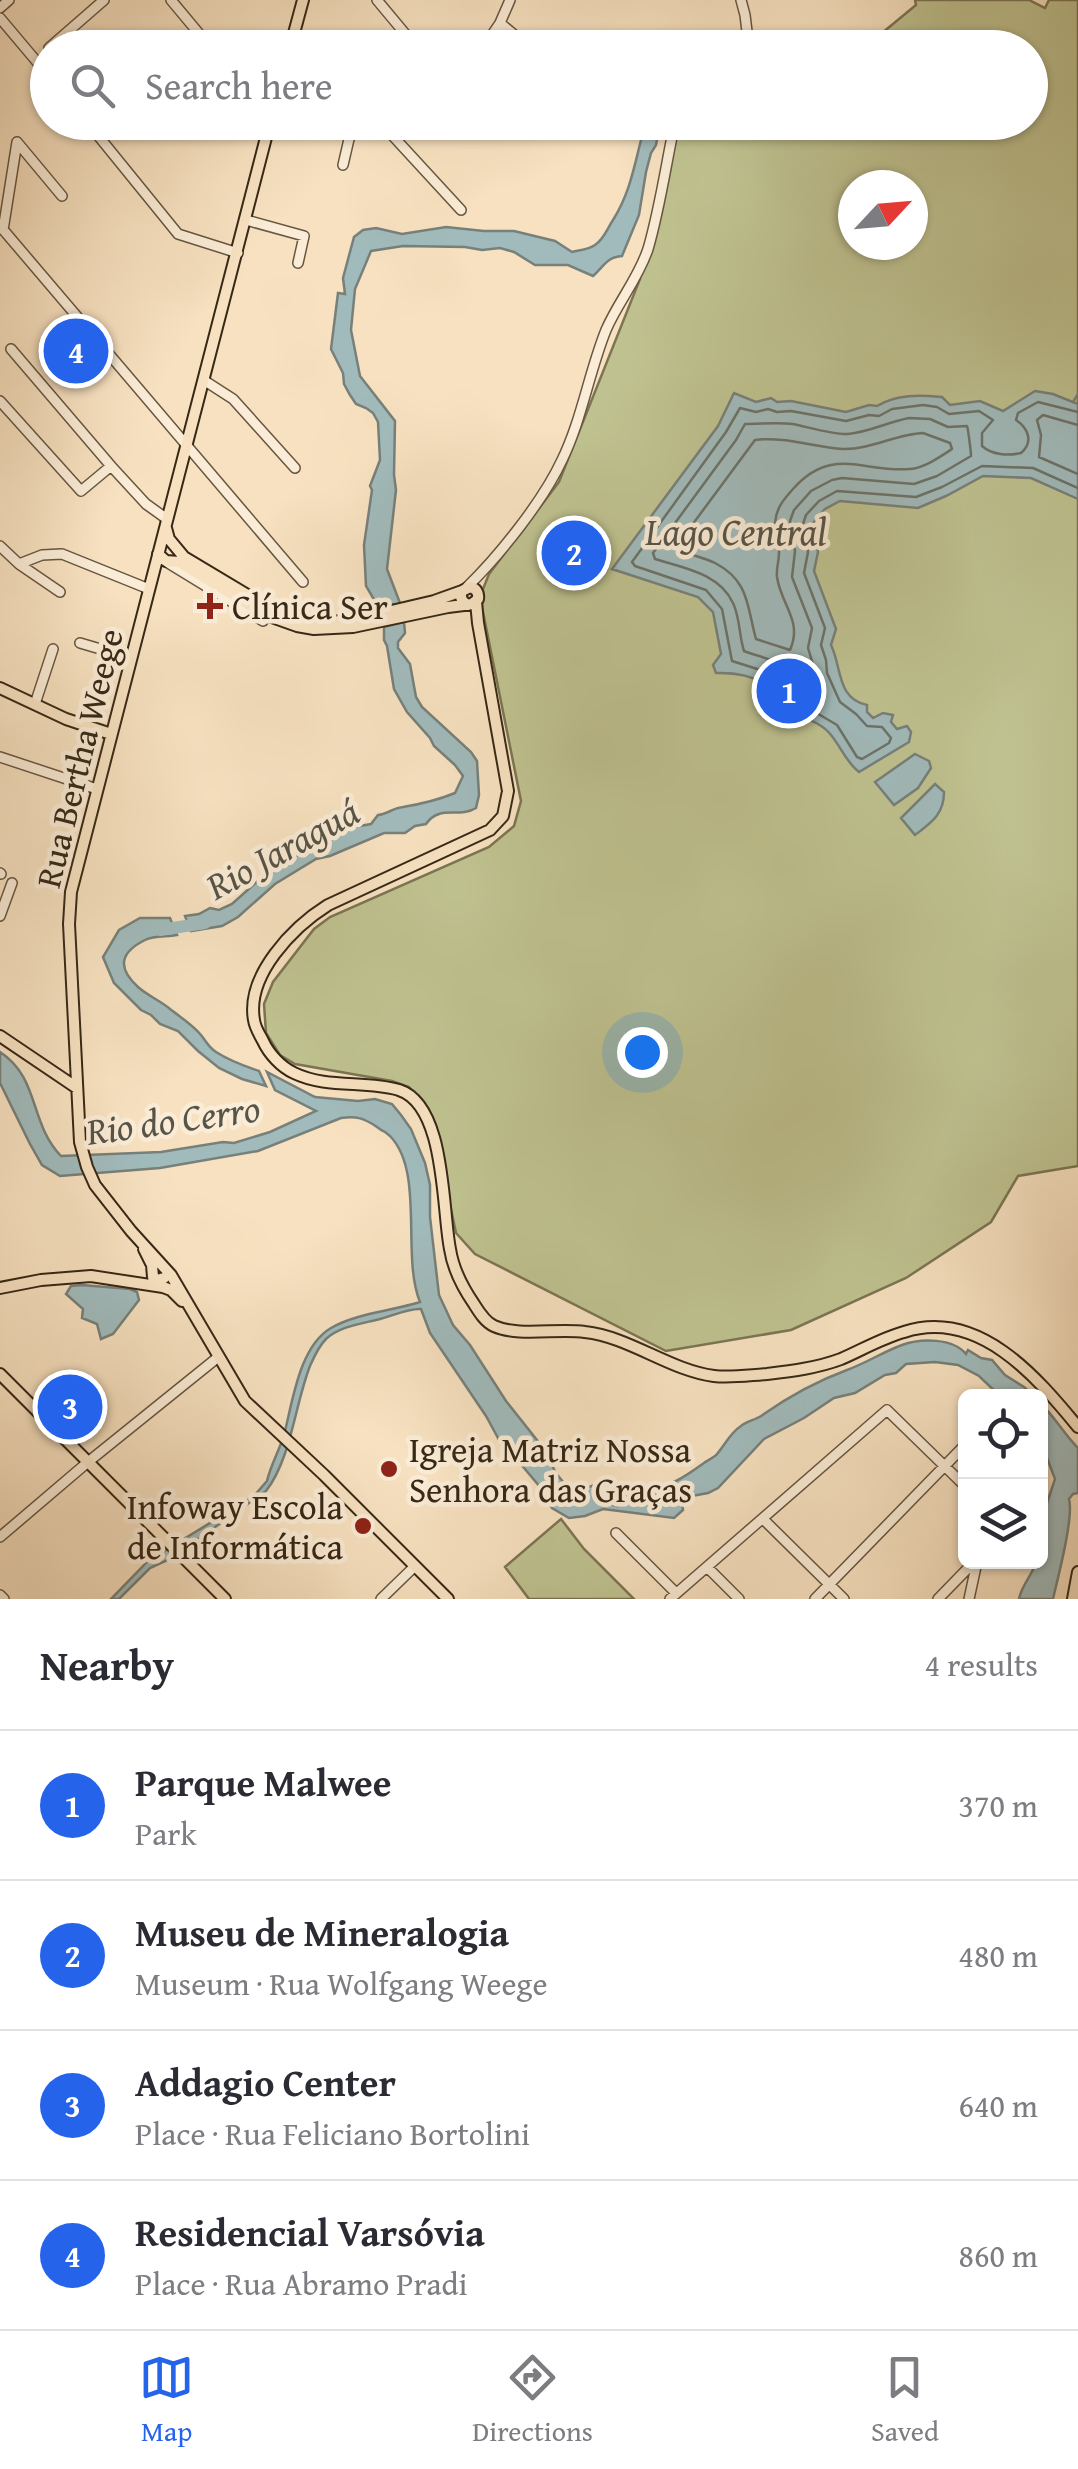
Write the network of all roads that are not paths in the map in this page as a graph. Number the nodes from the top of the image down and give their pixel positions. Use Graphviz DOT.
graph roads {
  1 [pos="9,0"];
  2 [pos="104,0"];
  3 [pos="171,0"];
  4 [pos="303,0"];
  5 [pos="377,0"];
  6 [pos="510,0"];
  7 [pos="741,0"];
  8 [pos="0,8"];
  9 [pos="0,18"];
  10 [pos="500,23"];
  11 [pos="69,30"];
  12 [pos="196,30"];
  13 [pos="296,30"];
  14 [pos="402,30"];
  15 [pos="495,30"];
  16 [pos="508,30"];
  17 [pos="746,30"];
  18 [pos="30,54"];
  19 [pos="102,140"];
  20 [pos="266,140"];
  21 [pos="349,140"];
  22 [pos="397,140"];
  23 [pos="671,140"];
  24 [pos="342,165"];
  25 [pos="62,196"];
  26 [pos="461,210"];
  27 [pos="246,220"];
  28 [pos="2,228"];
  29 [pos="238,253"];
  30 [pos="298,263"];
  31 [pos="11,348"];
  32 [pos="204,380"];
  33 [pos="0,401"];
  34 [pos="187,448"];
  35 [pos="111,466"];
  36 [pos="295,468"];
  37 [pos="167,522"];
  38 [pos="0,546"];
  39 [pos="163,546"];
  40 [pos="173,558"];
  41 [pos="19,564"];
  42 [pos="154,573"];
  43 [pos="480,577"];
  44 [pos="303,582"];
  45 [pos="149,589"];
  46 [pos="465,589"];
  47 [pos="60,592"];
  48 [pos="473,602"];
  49 [pos="417,609"];
  50 [pos="263,621"];
  51 [pos="80,643"];
  52 [pos="53,649"];
  53 [pos="131,658"];
  54 [pos="0,688"];
  55 [pos="35,704"];
  56 [pos="111,734"];
  57 [pos="0,757"];
  58 [pos="97,789"];
  59 [pos="12,883"];
  60 [pos="0,916"];
  61 [pos="0,1036"];
  62 [pos="76,1064"];
  63 [pos="59,1077"];
  64 [pos="76,1088"];
  65 [pos="161,1268"];
  66 [pos="123,1280"];
  67 [pos="0,1288"];
  68 [pos="191,1310"];
  69 [pos="218,1358"];
  70 [pos="0,1374"];
  71 [pos="1078,1427"];
  72 [pos="958,1452"];
  73 [pos="88,1462"];
  74 [pos="944,1466"];
  75 [pos="958,1479"];
  76 [pos="763,1519"];
  77 [pos="616,1533"];
  78 [pos="0,1537"];
  79 [pos="415,1566"];
  80 [pos="706,1567"];
  81 [pos="969,1569"];
  82 [pos="975,1569"];
  83 [pos="1078,1572"];
  84 [pos="829,1584"];
  85 [pos="1075,1594"];
  86 [pos="673,1596"];
  87 [pos="225,1599"];
  88 [pos="381,1599"];
  89 [pos="448,1599"];
  90 [pos="739,1599"];
  91 [pos="815,1599"];
  92 [pos="844,1599"];
  93 [pos="938,1599"];
  94 [pos="969,1599"];
  1 -- 8 [label="street"];
  2 -- 11 [label="street"];
  3 -- 12 [label="street"];
  4 -- 13 [label="main road"];
  5 -- 14 [label="street"];
  6 -- 10 [label="street"];
  7 -- 17 [label="street"];
  9 -- 18 [label="street"];
  10 -- 15 [label="street"];
  10 -- 16 [label="street"];
  19 -- 29 [label="street"];
  20 -- 27 [label="main road, Rua Bertha Weege"];
  21 -- 24 [label="street"];
  22 -- 26 [label="street"];
  23 -- 43 [label="street"];
  25 -- 28 [label="street"];
  27 -- 29 [label="main road, Rua Bertha Weege"];
  27 -- 30 [label="street"];
  28 -- 34 [label="street"];
  29 -- 32 [label="main road, Rua Bertha Weege"];
  31 -- 35 [label="street"];
  32 -- 34 [label="main road, Rua Bertha Weege"];
  32 -- 36 [label="street"];
  33 -- 35 [label="street"];
  34 -- 37 [label="main road, Rua Bertha Weege"];
  34 -- 44 [label="street"];
  35 -- 37 [label="street"];
  37 -- 39 [label="main road, Rua Bertha Weege"];
  38 -- 41 [label="street"];
  39 -- 40 [label="main road"];
  39 -- 40 [label="main road"];
  39 -- 42 [label="main road, Rua Bertha Weege"];
  40 -- 42 [label="main road"];
  40 -- 49 [label="main road"];
  40 -- 50 [label="street"];
  41 -- 45 [label="street"];
  41 -- 47 [label="street"];
  42 -- 45 [label="main road, Rua Bertha Weege"];
  43 -- 46 [label="street"];
  43 -- 48 [label="street"];
  45 -- 53 [label="main road, Rua Bertha Weege"];
  46 -- 48 [label="main road"];
  46 -- 49 [label="main road"];
  48 -- 49 [label="main road"];
  48 -- 71 [label="main road"];
  51 -- 53 [label="street"];
  52 -- 55 [label="street"];
  53 -- 56 [label="main road, Rua Bertha Weege"];
  54 -- 55 [label="main road"];
  55 -- 56 [label="main road"];
  56 -- 58 [label="main road, Rua Bertha Weege"];
  57 -- 58 [label="street"];
  58 -- 62 [label="main road, Rua Bertha Weege"];
  59 -- 60 [label="street"];
  61 -- 63 [label="main road"];
  62 -- 63 [label="main road"];
  62 -- 64 [label="main road, Rua Bertha Weege"];
  63 -- 64 [label="main road"];
  64 -- 65 [label="main road, Rua Bertha Weege"];
  65 -- 66 [label="main road"];
  65 -- 68 [label="main road, Rua Bertha Weege"];
  66 -- 67 [label="main road"];
  66 -- 68 [label="main road"];
  68 -- 69 [label="main road, Rua Bertha Weege"];
  69 -- 73 [label="street"];
  69 -- 79 [label="main road, Rua Bertha Weege"];
  70 -- 73 [label="main road"];
  72 -- 74 [label="street"];
  73 -- 78 [label="street"];
  73 -- 87 [label="main road"];
  74 -- 75 [label="street"];
  74 -- 76 [label="street"];
  74 -- 84 [label="street"];
  76 -- 80 [label="street"];
  76 -- 84 [label="street"];
  77 -- 86 [label="street"];
  79 -- 88 [label="street"];
  79 -- 89 [label="main road, Rua Bertha Weege"];
  80 -- 86 [label="street"];
  80 -- 90 [label="street"];
  81 -- 93 [label="street"];
  82 -- 94 [label="street"];
  83 -- 85 [label="main road"];
  84 -- 91 [label="street"];
  84 -- 92 [label="street"];
}
